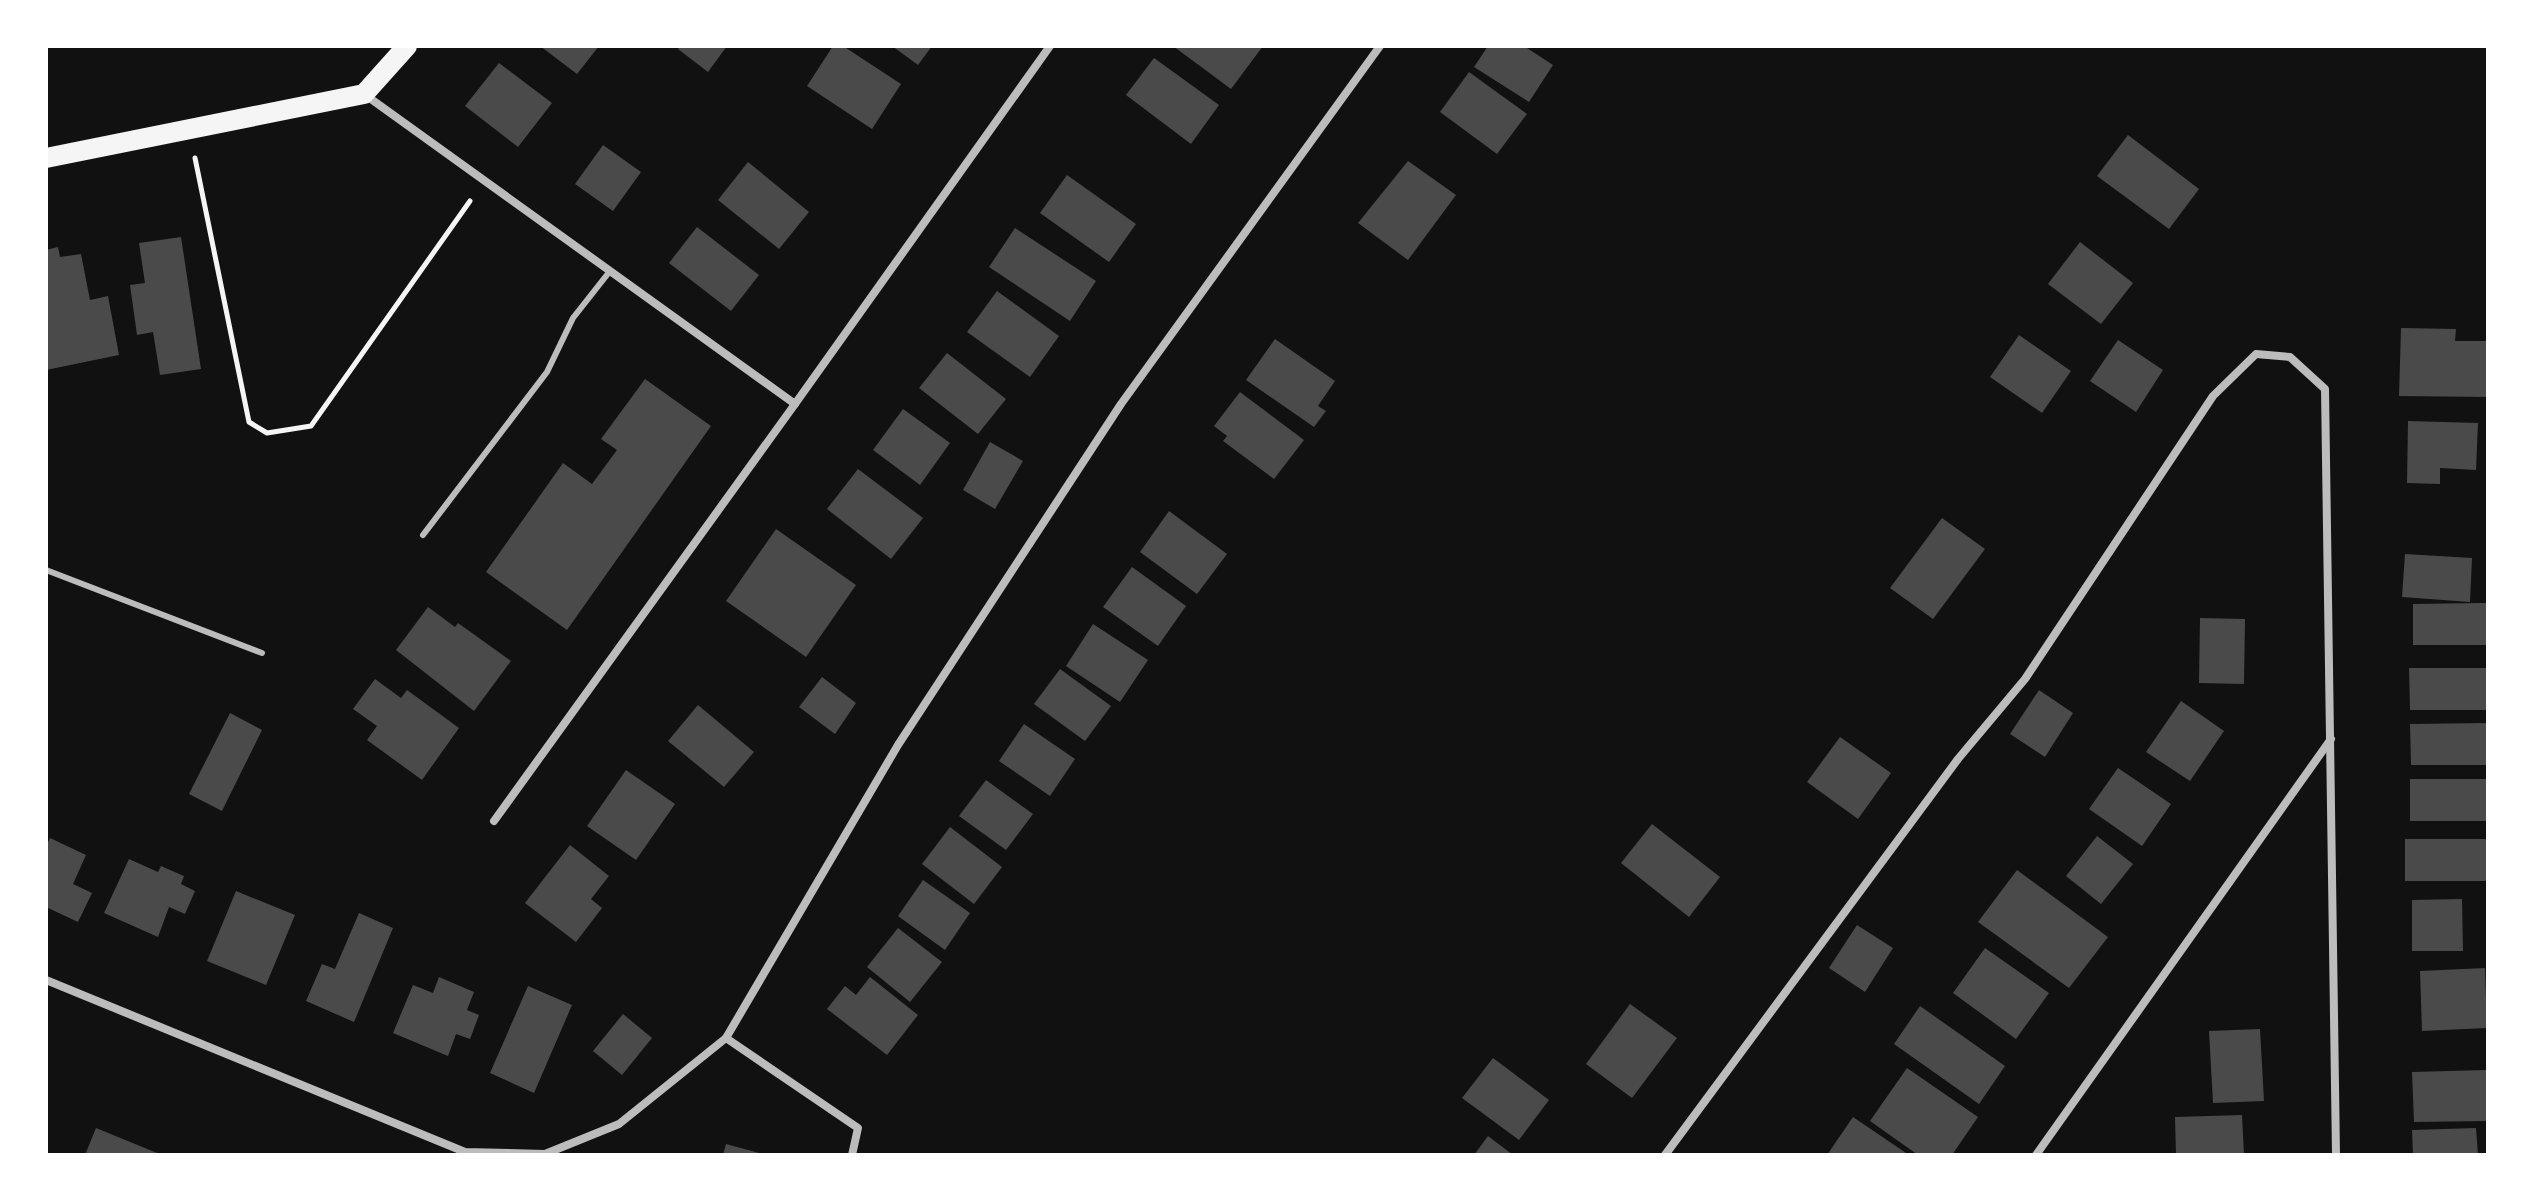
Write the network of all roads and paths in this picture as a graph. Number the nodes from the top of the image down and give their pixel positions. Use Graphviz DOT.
graph roads {
  1 [pos="407,46"];
  2 [pos="1050,46"];
  3 [pos="1380,46"];
  4 [pos="364,94"];
  5 [pos="194,154"];
  6 [pos="46,158"];
  7 [pos="484,180"];
  8 [pos="610,271"];
  9 [pos="795,404"];
  10 [pos="423,535"];
  11 [pos="46,570"];
  12 [pos="262,653"];
  13 [pos="2331,739"];
  14 [pos="494,821"];
  15 [pos="46,980"];
  16 [pos="726,1038"];
  17 [pos="465,1154"];
  18 [pos="852,1155"];
  19 [pos="1665,1155"];
  20 [pos="2036,1155"];
  21 [pos="2336,1155"];
  1 -- 4 [label="main road"];
  2 -- 9 [label="street"];
  3 -- 16 [label="street"];
  4 -- 6 [label="main road"];
  4 -- 7 [label="street"];
  5 -- 7 [label="path"];
  7 -- 8 [label="street"];
  8 -- 9 [label="street"];
  8 -- 10 [label="lane"];
  9 -- 14 [label="street"];
  11 -- 12 [label="lane"];
  13 -- 19 [label="street"];
  13 -- 20 [label="street"];
  13 -- 21 [label="street"];
  15 -- 17 [label="street"];
  16 -- 17 [label="street"];
  16 -- 18 [label="street"];
}
